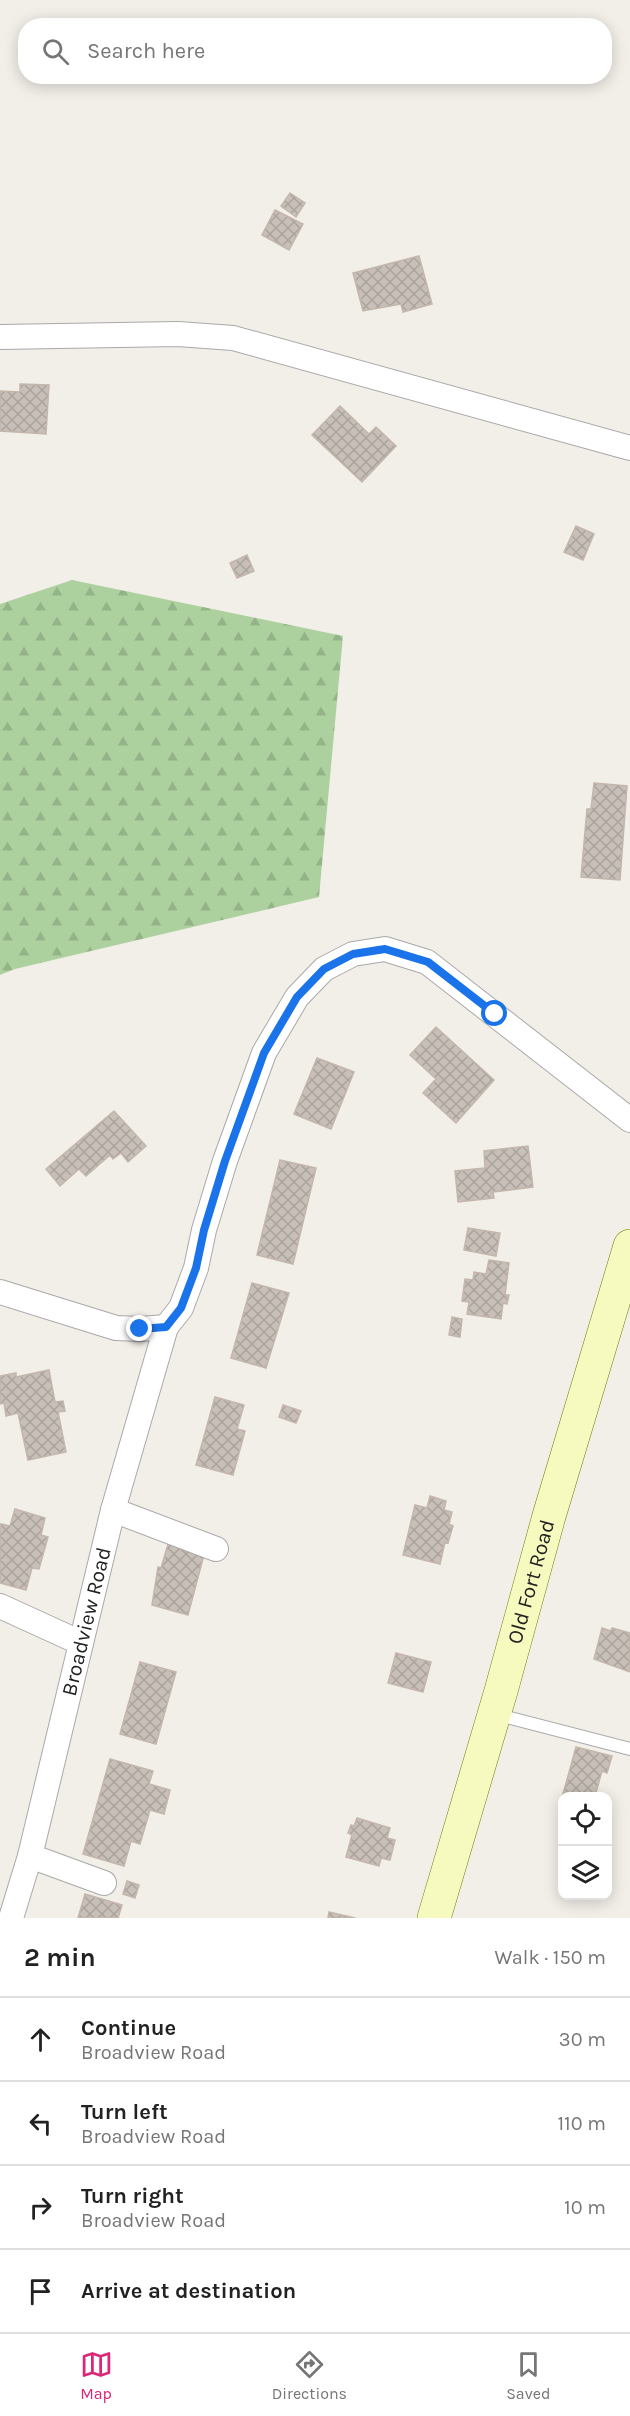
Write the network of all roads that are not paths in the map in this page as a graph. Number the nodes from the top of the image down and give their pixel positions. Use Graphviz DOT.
graph roads {
  1 [pos="0,337"];
  2 [pos="630,448"];
  3 [pos="630,1120"];
  4 [pos="630,1246"];
  5 [pos="0,1292"];
  6 [pos="166,1327"];
  7 [pos="113,1510"];
  8 [pos="216,1549"];
  9 [pos="0,1606"];
  10 [pos="81,1643"];
  11 [pos="494,1714"];
  12 [pos="630,1749"];
  13 [pos="30,1856"];
  14 [pos="104,1883"];
  15 [pos="11,1918"];
  16 [pos="434,1918"];
  1 -- 2 [label="street"];
  3 -- 6 [label="street, Broadview Road"];
  4 -- 11 [label="main road, Old Fort Road"];
  5 -- 6 [label="street"];
  6 -- 7 [label="street, Broadview Road"];
  7 -- 8 [label="street"];
  7 -- 10 [label="street, Broadview Road"];
  9 -- 10 [label="street"];
  10 -- 13 [label="street, Broadview Road"];
  11 -- 12 [label="lane"];
  11 -- 16 [label="main road, Old Fort Road"];
  13 -- 14 [label="street"];
  13 -- 15 [label="street, Broadview Road"];
}
